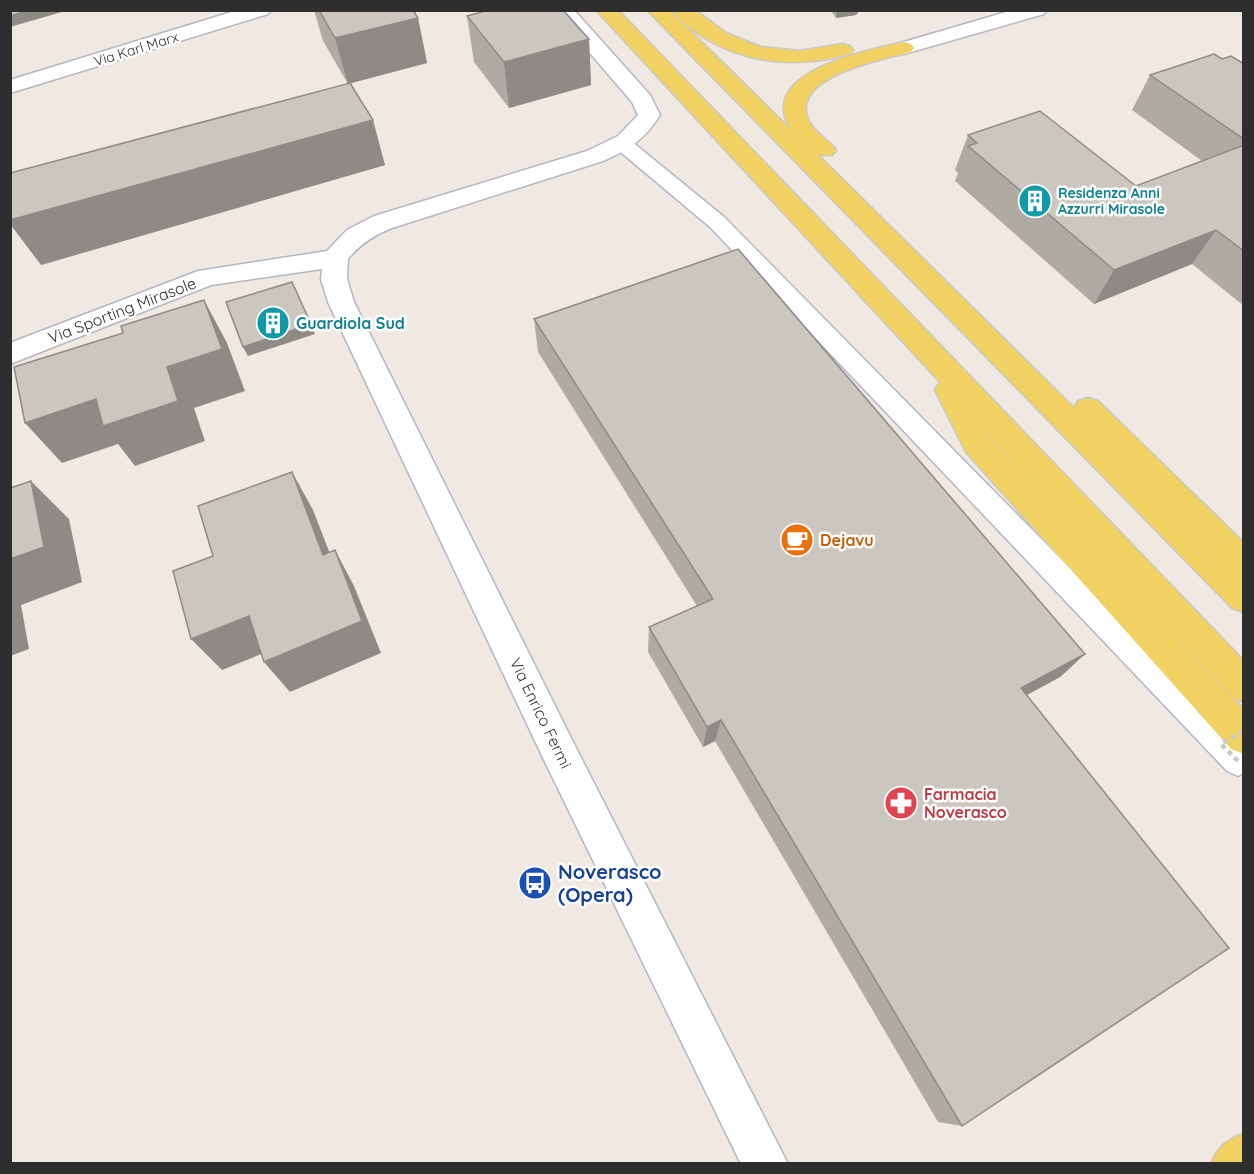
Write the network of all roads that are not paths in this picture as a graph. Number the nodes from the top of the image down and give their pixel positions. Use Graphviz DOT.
graph roads {
  1 [pos="207,10"];
  2 [pos="242,10"];
  3 [pos="563,10"];
  4 [pos="606,10"];
  5 [pos="657,10"];
  6 [pos="682,10"];
  7 [pos="986,10"];
  8 [pos="1037,10"];
  9 [pos="260,11"];
  10 [pos="897,42"];
  11 [pos="150,44"];
  12 [pos="10,87"];
  13 [pos="624,144"];
  14 [pos="335,258"];
  15 [pos="236,273"];
  16 [pos="10,354"];
  17 [pos="932,357"];
  18 [pos="10,376"];
  19 [pos="1244,565"];
  20 [pos="1244,598"];
  21 [pos="1244,686"];
  22 [pos="1241,749"];
  23 [pos="1244,1156"];
  24 [pos="765,1164"];
  25 [pos="1234,1164"];
  1 -- 11 [label="street"];
  2 -- 9 [label="street"];
  3 -- 13 [label="street"];
  4 -- 17 [label="main road"];
  5 -- 20 [label="main road"];
  6 -- 10 [label="main road"];
  7 -- 10 [label="street"];
  8 -- 10 [label="street"];
  9 -- 11 [label="street, Via Karl Marx"];
  10 -- 19 [label="main road"];
  11 -- 12 [label="street, Via Karl Marx"];
  13 -- 14 [label="street"];
  13 -- 22 [label="lane"];
  14 -- 15 [label="street, Via Sporting Mirasole"];
  14 -- 24 [label="street, Via Enrico Fermi"];
  15 -- 16 [label="street, Via Sporting Mirasole"];
  15 -- 18 [label="street, Via Sporting Mirasole"];
  17 -- 21 [label="main road"];
  17 -- 22 [label="main road"];
  23 -- 25 [label="main road"];
}
